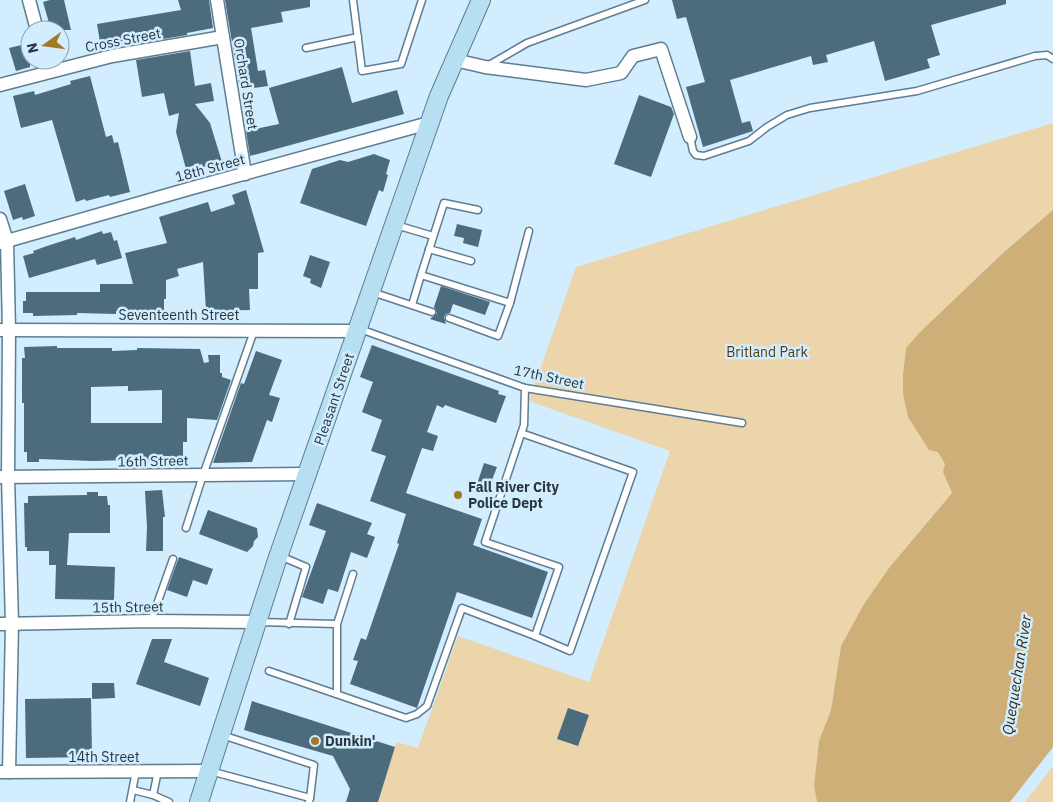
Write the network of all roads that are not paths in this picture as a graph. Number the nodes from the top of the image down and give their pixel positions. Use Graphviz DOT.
graph roads {
  1 [pos="29,0"];
  2 [pos="217,0"];
  3 [pos="353,0"];
  4 [pos="422,0"];
  5 [pos="480,0"];
  6 [pos="645,0"];
  7 [pos="34,20"];
  8 [pos="223,37"];
  9 [pos="358,37"];
  10 [pos="306,48"];
  11 [pos="1053,59"];
  12 [pos="454,60"];
  13 [pos="70,62"];
  14 [pos="486,67"];
  15 [pos="37,70"];
  16 [pos="0,85"];
  17 [pos="430,123"];
  18 [pos="690,137"];
  19 [pos="246,174"];
  20 [pos="478,210"];
  21 [pos="0,219"];
  22 [pos="395,224"];
  23 [pos="529,231"];
  24 [pos="433,236"];
  25 [pos="3,242"];
  26 [pos="429,249"];
  27 [pos="471,261"];
  28 [pos="421,275"];
  29 [pos="371,292"];
  30 [pos="510,304"];
  31 [pos="412,305"];
  32 [pos="432,312"];
  33 [pos="448,318"];
  34 [pos="4,330"];
  35 [pos="358,330"];
  36 [pos="254,331"];
  37 [pos="525,388"];
  38 [pos="742,423"];
  39 [pos="521,433"];
  40 [pos="307,474"];
  41 [pos="202,475"];
  42 [pos="4,477"];
  43 [pos="186,528"];
  44 [pos="278,556"];
  45 [pos="173,559"];
  46 [pos="353,574"];
  47 [pos="151,621"];
  48 [pos="257,622"];
  49 [pos="6,624"];
  50 [pos="289,624"];
  51 [pos="336,624"];
  52 [pos="535,636"];
  53 [pos="269,671"];
  54 [pos="337,694"];
  55 [pos="220,734"];
  56 [pos="136,771"];
  57 [pos="158,771"];
  58 [pos="209,771"];
  59 [pos="4,772"];
  60 [pos="133,790"];
  61 [pos="153,795"];
  62 [pos="309,800"];
  63 [pos="130,802"];
  64 [pos="169,802"];
  65 [pos="199,802"];
  1 -- 7 [label="street"];
  2 -- 8 [label="street, Orchard Street"];
  3 -- 9 [label="lane"];
  4 -- 9 [label="lane"];
  5 -- 12 [label="main road, Pleasant Street"];
  6 -- 14 [label="lane"];
  8 -- 13 [label="street, Cross Street"];
  8 -- 19 [label="street, Orchard Street"];
  9 -- 10 [label="lane"];
  11 -- 18 [label="lane"];
  12 -- 14 [label="street"];
  12 -- 17 [label="main road, Pleasant Street"];
  14 -- 18 [label="street"];
  15 -- 16 [label="street, Cross Street"];
  17 -- 19 [label="street, 18th Street"];
  17 -- 22 [label="main road, Pleasant Street"];
  19 -- 25 [label="street, 18th Street"];
  20 -- 24 [label="lane"];
  21 -- 25 [label="street"];
  22 -- 24 [label="lane"];
  22 -- 29 [label="main road, Pleasant Street"];
  23 -- 30 [label="lane"];
  24 -- 26 [label="lane"];
  25 -- 34 [label="street"];
  26 -- 27 [label="lane"];
  26 -- 28 [label="lane"];
  28 -- 30 [label="lane"];
  28 -- 31 [label="lane"];
  29 -- 31 [label="lane"];
  29 -- 35 [label="main road, Pleasant Street"];
  30 -- 33 [label="lane"];
  31 -- 32 [label="lane"];
  34 -- 36 [label="street, Seventeenth Street"];
  34 -- 42 [label="street"];
  35 -- 36 [label="street, Seventeenth Street"];
  35 -- 37 [label="lane, 17th Street"];
  35 -- 40 [label="main road, Pleasant Street"];
  36 -- 41 [label="lane"];
  37 -- 38 [label="lane, 17th Street"];
  37 -- 39 [label="lane"];
  39 -- 52 [label="lane"];
  39 -- 52 [label="lane"];
  40 -- 41 [label="street, 16th Street"];
  40 -- 44 [label="main road, Pleasant Street"];
  41 -- 42 [label="street, 16th Street"];
  41 -- 43 [label="lane"];
  42 -- 49 [label="street"];
  44 -- 48 [label="main road, Pleasant Street"];
  44 -- 50 [label="lane"];
  45 -- 47 [label="lane"];
  46 -- 51 [label="lane"];
  47 -- 48 [label="street, 15th Street"];
  47 -- 49 [label="street, 15th Street"];
  48 -- 50 [label="lane"];
  48 -- 55 [label="main road, Pleasant Street"];
  49 -- 59 [label="street"];
  50 -- 51 [label="lane"];
  51 -- 54 [label="lane"];
  52 -- 54 [label="lane"];
  53 -- 54 [label="lane"];
  55 -- 58 [label="main road, Pleasant Street"];
  55 -- 62 [label="lane"];
  56 -- 57 [label="street, 14th Street"];
  56 -- 59 [label="street, 14th Street"];
  56 -- 60 [label="lane"];
  57 -- 58 [label="street, 14th Street"];
  57 -- 61 [label="lane"];
  58 -- 62 [label="lane"];
  58 -- 65 [label="main road, Pleasant Street"];
  60 -- 61 [label="lane"];
  60 -- 63 [label="lane"];
  61 -- 64 [label="lane"];
}
